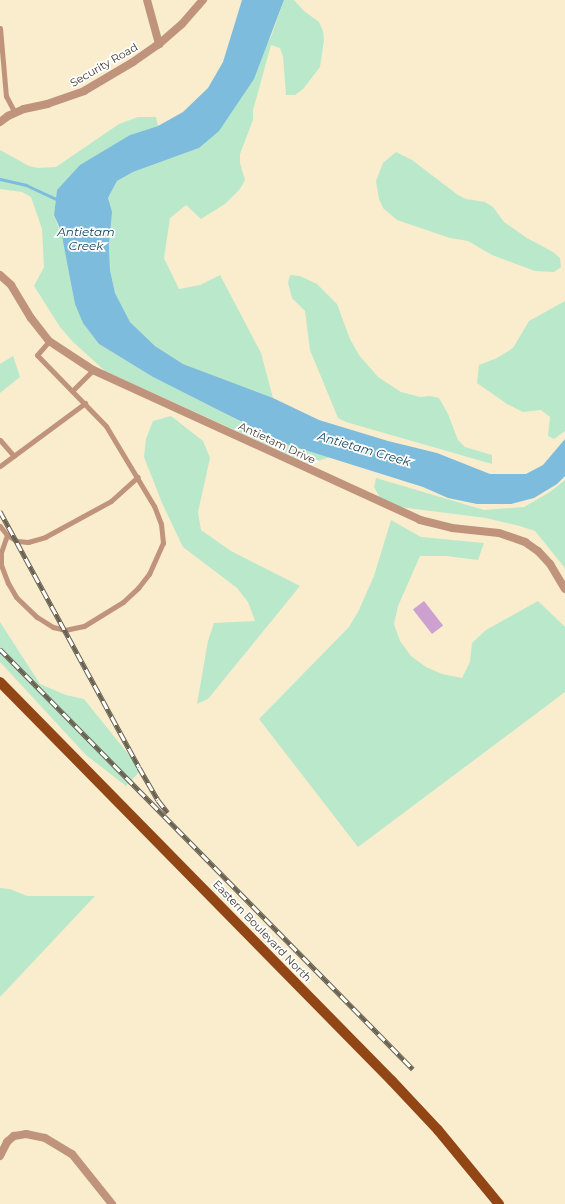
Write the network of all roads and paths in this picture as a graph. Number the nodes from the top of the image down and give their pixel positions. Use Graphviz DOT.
graph roads {
  1 [pos="147,0"];
  2 [pos="203,0"];
  3 [pos="0,28"];
  4 [pos="159,44"];
  5 [pos="15,113"];
  6 [pos="0,122"];
  7 [pos="0,274"];
  8 [pos="49,340"];
  9 [pos="93,370"];
  10 [pos="72,391"];
  11 [pos="85,403"];
  12 [pos="0,440"];
  13 [pos="14,456"];
  14 [pos="0,466"];
  15 [pos="138,477"];
  16 [pos="0,526"];
  17 [pos="7,535"];
  18 [pos="564,585"];
  19 [pos="0,682"];
  20 [pos="0,1156"];
  21 [pos="112,1204"];
  22 [pos="499,1204"];
  1 -- 4 [label="street"];
  2 -- 4 [label="street, Security Road"];
  3 -- 5 [label="lane"];
  4 -- 5 [label="street, Security Road"];
  5 -- 6 [label="street, Security Road"];
  7 -- 8 [label="street, Antietam Drive"];
  8 -- 9 [label="street, Antietam Drive"];
  8 -- 10 [label="lane"];
  9 -- 10 [label="lane"];
  9 -- 18 [label="street, Antietam Drive"];
  10 -- 11 [label="lane"];
  11 -- 13 [label="lane"];
  11 -- 15 [label="lane"];
  12 -- 13 [label="lane"];
  13 -- 14 [label="lane"];
  15 -- 17 [label="lane"];
  15 -- 17 [label="lane"];
  16 -- 17 [label="lane"];
  19 -- 22 [label="main road, Eastern Boulevard North"];
  20 -- 21 [label="street"];
}
